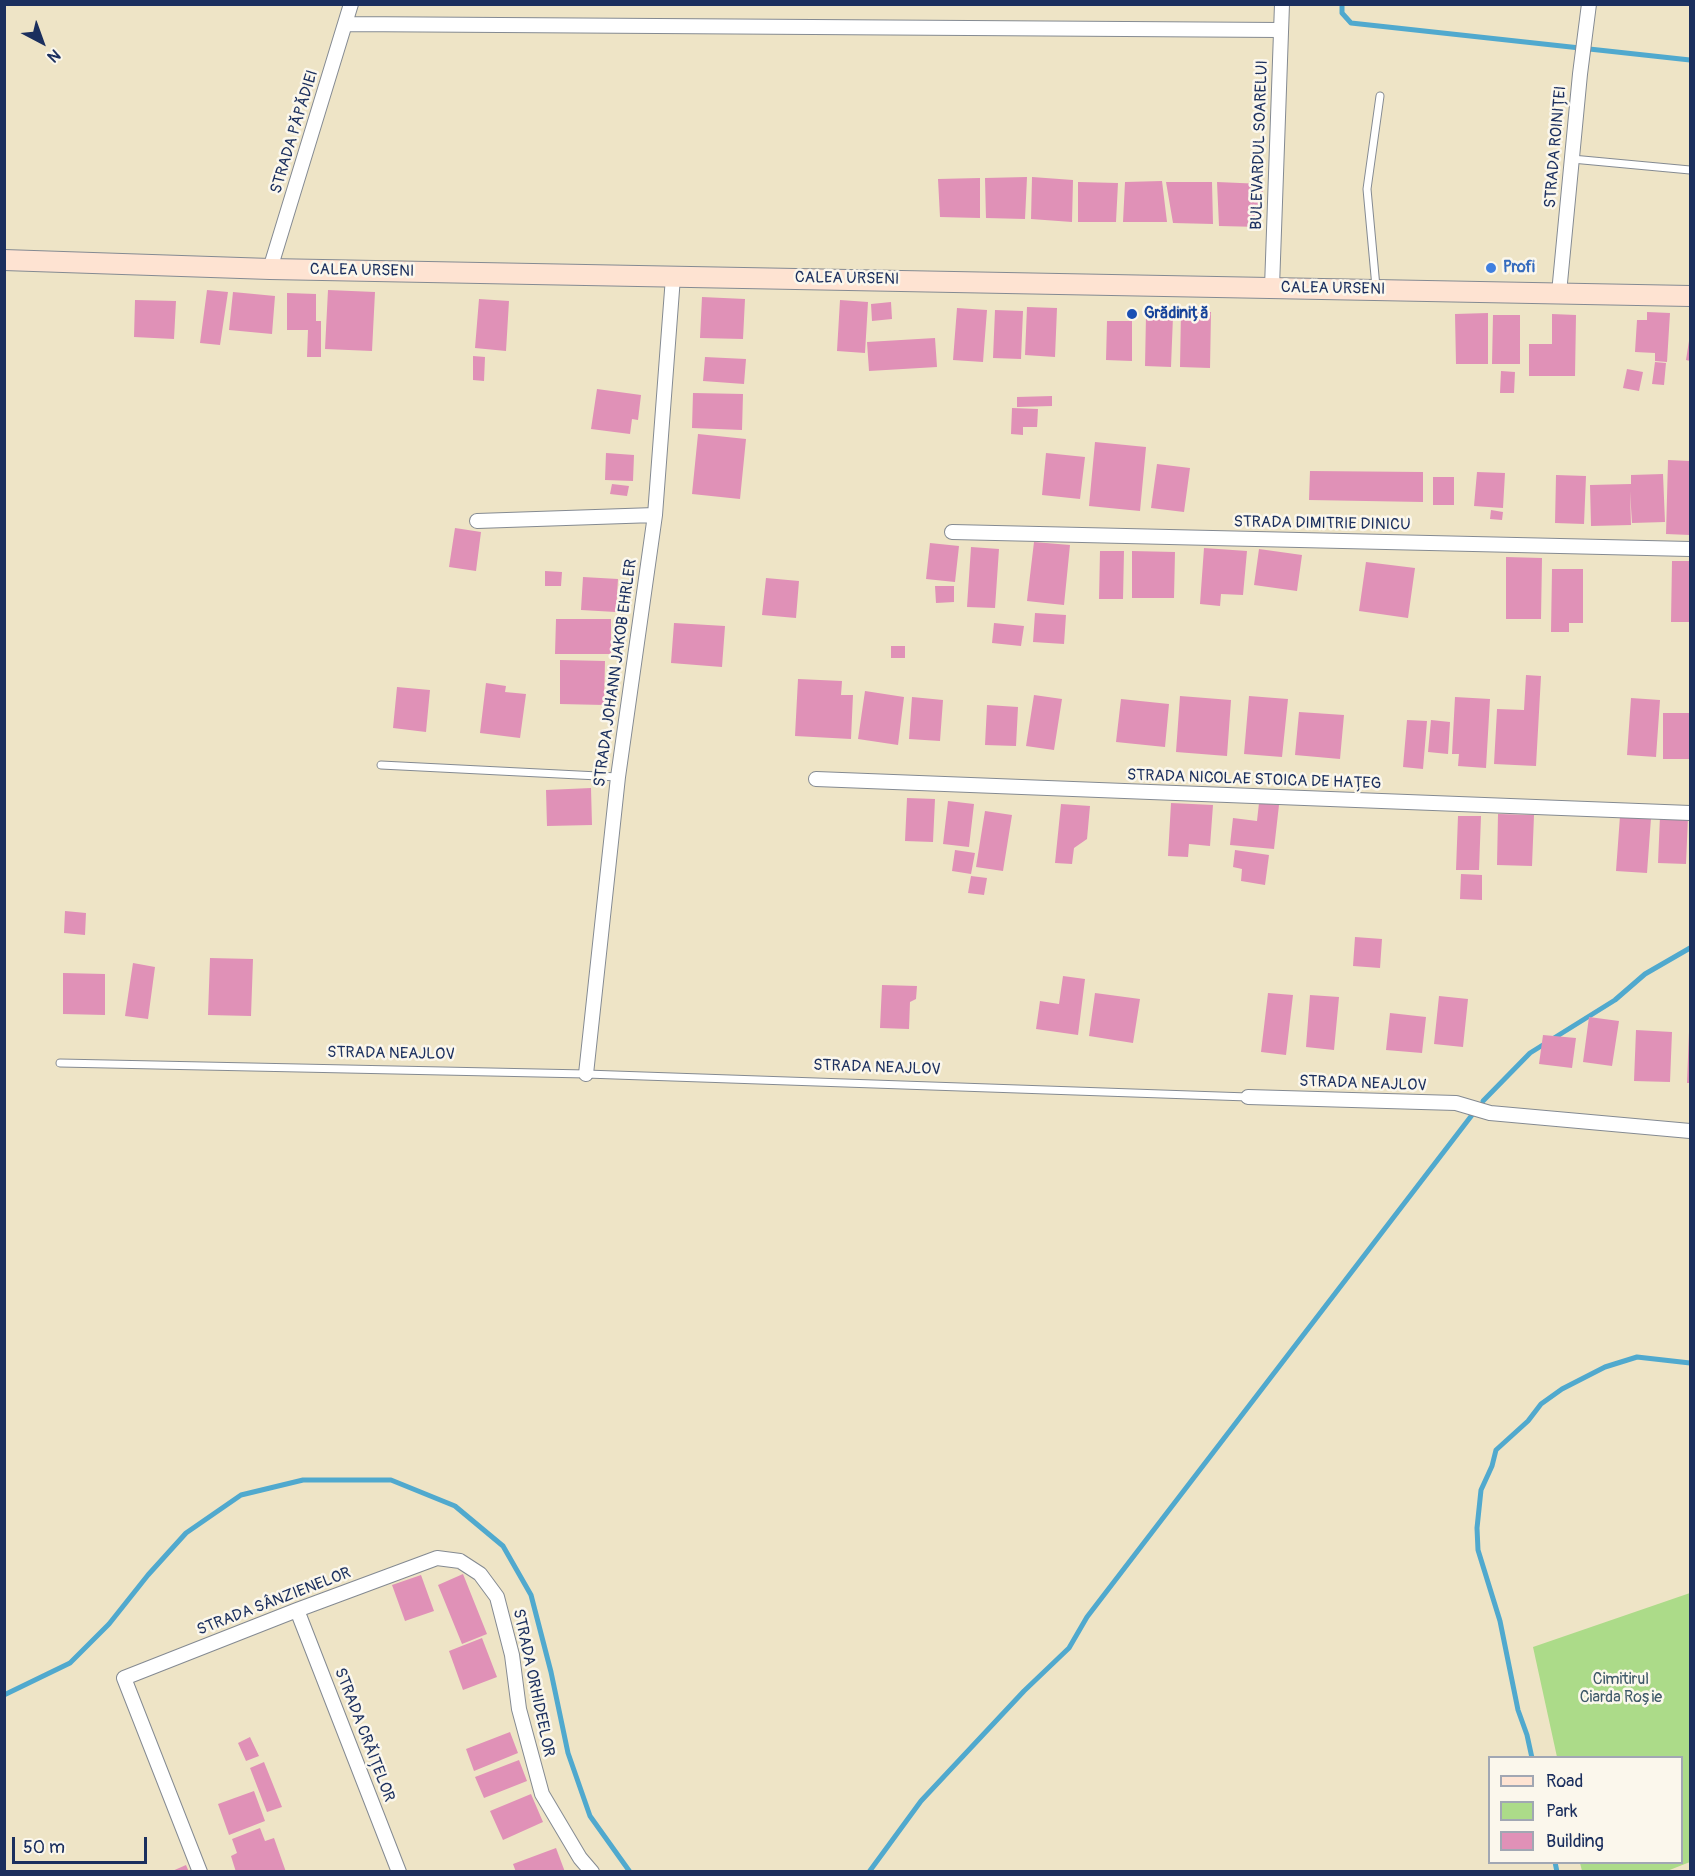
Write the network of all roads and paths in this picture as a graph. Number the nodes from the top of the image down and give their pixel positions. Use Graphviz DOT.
graph roads {
  1 [pos="351,4"];
  2 [pos="1282,4"];
  3 [pos="1589,4"];
  4 [pos="345,24"];
  5 [pos="1280,30"];
  6 [pos="1380,96"];
  7 [pos="1572,159"];
  8 [pos="1690,170"];
  9 [pos="4,260"];
  10 [pos="270,269"];
  11 [pos="673,277"];
  12 [pos="1272,287"];
  13 [pos="1377,290"];
  14 [pos="1559,294"];
  15 [pos="1690,296"];
  16 [pos="655,515"];
  17 [pos="477,522"];
  18 [pos="952,532"];
  19 [pos="1690,549"];
  20 [pos="381,765"];
  21 [pos="618,777"];
  22 [pos="816,779"];
  23 [pos="1690,813"];
  24 [pos="60,1063"];
  25 [pos="586,1074"];
  26 [pos="1248,1097"];
  27 [pos="1690,1131"];
  28 [pos="437,1558"];
  29 [pos="297,1610"];
  30 [pos="200,1872"];
  31 [pos="399,1872"];
  32 [pos="592,1872"];
  1 -- 4 [label="street, STRADA PĂPĂDIEI"];
  2 -- 5 [label="street, BULEVARDUL SOARELUI"];
  3 -- 7 [label="street, STRADA ROINIȚEI"];
  4 -- 5 [label="street"];
  4 -- 10 [label="street, STRADA PĂPĂDIEI"];
  5 -- 12 [label="street, BULEVARDUL SOARELUI"];
  6 -- 13 [label="lane"];
  7 -- 8 [label="lane"];
  7 -- 14 [label="street, STRADA ROINIȚEI"];
  9 -- 10 [label="street, CALEA URSENI"];
  10 -- 11 [label="street, CALEA URSENI"];
  11 -- 12 [label="street, CALEA URSENI"];
  11 -- 16 [label="street, STRADA JOHANN JAKOB EHRLER"];
  12 -- 13 [label="street, CALEA URSENI"];
  13 -- 14 [label="street, CALEA URSENI"];
  14 -- 15 [label="street, CALEA URSENI"];
  16 -- 17 [label="street"];
  16 -- 21 [label="street, STRADA JOHANN JAKOB EHRLER"];
  18 -- 19 [label="street, STRADA DIMITRIE DINICU"];
  20 -- 21 [label="lane"];
  21 -- 25 [label="street, STRADA JOHANN JAKOB EHRLER"];
  22 -- 23 [label="street, STRADA NICOLAE STOICA DE HAȚEG"];
  24 -- 25 [label="lane, STRADA NEAJLOV"];
  25 -- 26 [label="lane, STRADA NEAJLOV"];
  26 -- 27 [label="street, STRADA NEAJLOV"];
  28 -- 29 [label="street, STRADA SÂNZIENELOR"];
  28 -- 32 [label="street, STRADA ORHIDEELOR"];
  29 -- 30 [label="street, STRADA SÂNZIENELOR"];
  29 -- 31 [label="street, STRADA CRĂIȚELOR"];
}
